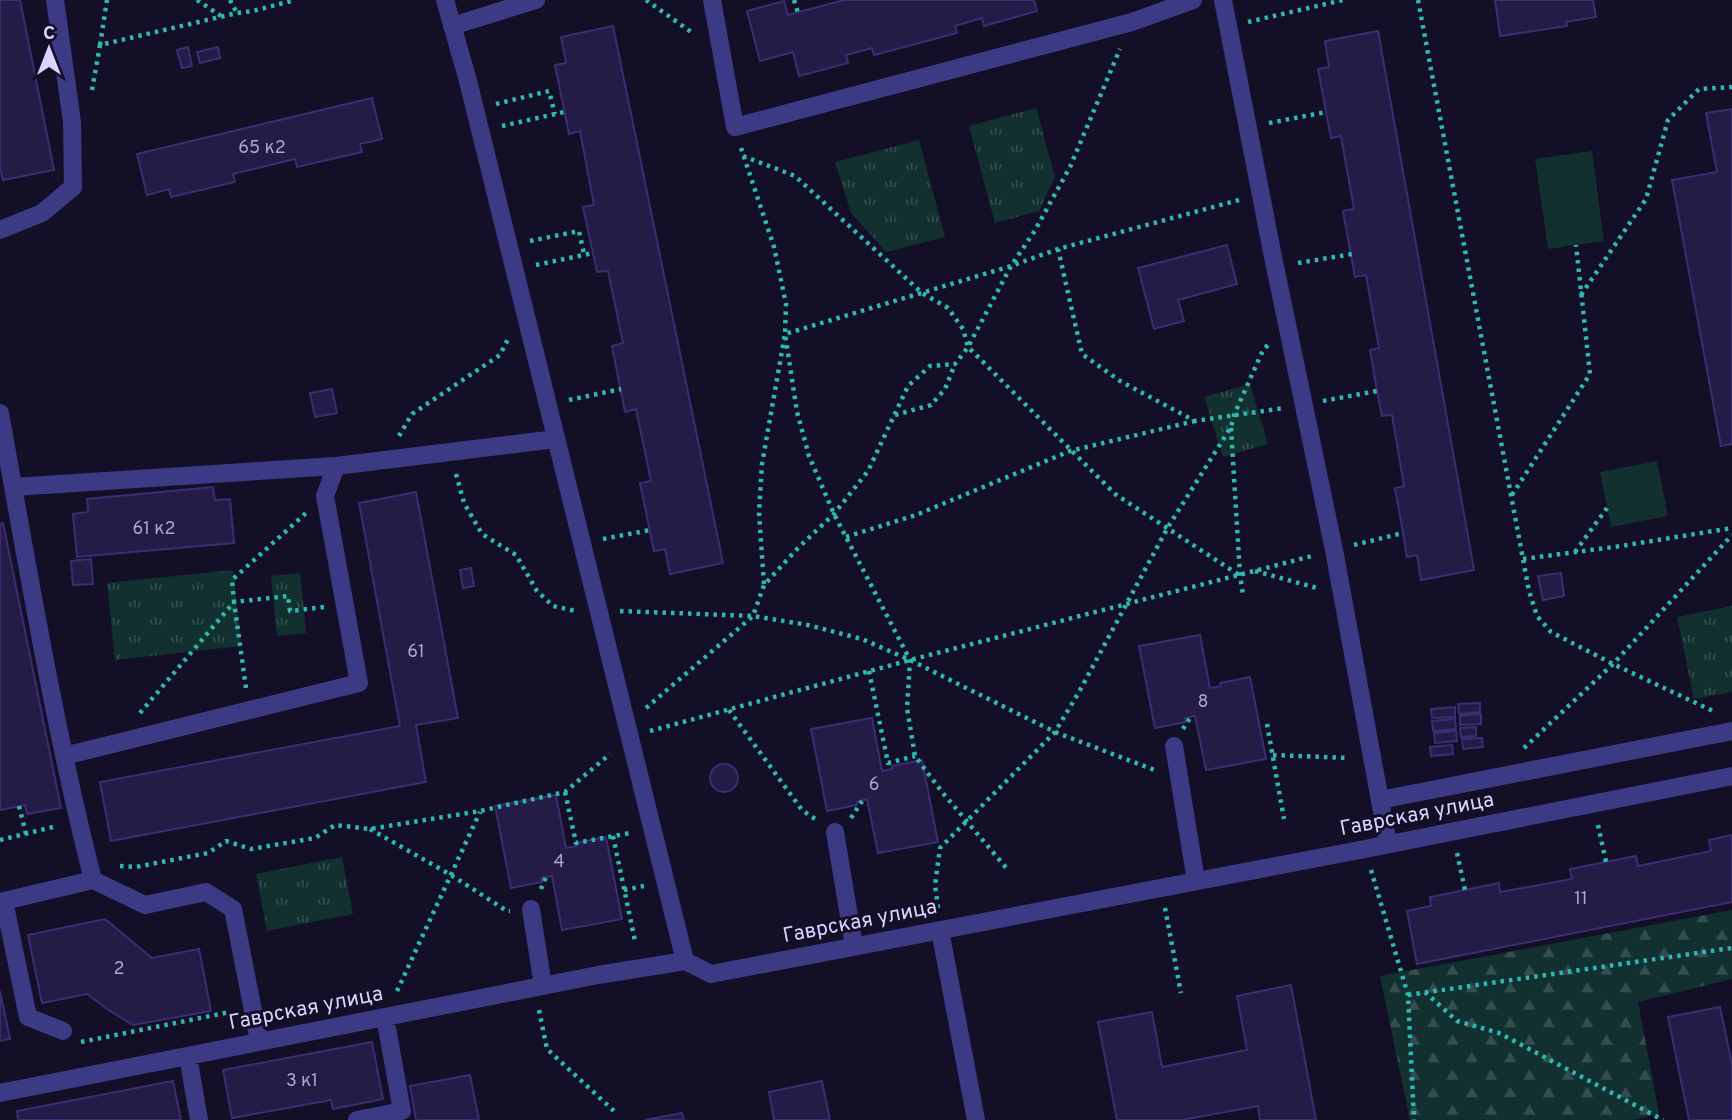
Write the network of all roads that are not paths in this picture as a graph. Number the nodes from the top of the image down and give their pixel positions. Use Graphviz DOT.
graph roads {
  1 [pos="55,0"];
  2 [pos="445,0"];
  3 [pos="536,0"];
  4 [pos="712,0"];
  5 [pos="1193,0"];
  6 [pos="1223,0"];
  7 [pos="1157,6"];
  8 [pos="452,26"];
  9 [pos="0,230"];
  10 [pos="0,413"];
  11 [pos="556,439"];
  12 [pos="336,466"];
  13 [pos="13,487"];
  14 [pos="1732,731"];
  15 [pos="1174,746"];
  16 [pos="64,755"];
  17 [pos="1732,776"];
  18 [pos="1380,800"];
  19 [pos="835,832"];
  20 [pos="1388,844"];
  21 [pos="93,880"];
  22 [pos="1196,881"];
  23 [pos="531,909"];
  24 [pos="940,930"];
  25 [pos="854,946"];
  26 [pos="685,961"];
  27 [pos="543,986"];
  28 [pos="385,1017"];
  29 [pos="63,1031"];
  30 [pos="259,1041"];
  31 [pos="188,1056"];
  32 [pos="0,1093"];
  33 [pos="402,1116"];
  34 [pos="199,1120"];
  35 [pos="357,1120"];
  36 [pos="976,1120"];
  1 -- 9 [label="street"];
  2 -- 8 [label="street"];
  3 -- 8 [label="street"];
  4 -- 7 [label="street"];
  5 -- 7 [label="street"];
  6 -- 18 [label="street"];
  8 -- 11 [label="street"];
  10 -- 13 [label="street"];
  11 -- 12 [label="street"];
  11 -- 26 [label="street"];
  12 -- 13 [label="street"];
  12 -- 16 [label="street"];
  13 -- 16 [label="street"];
  14 -- 18 [label="street"];
  15 -- 22 [label="street"];
  16 -- 21 [label="street"];
  17 -- 20 [label="street, Гаврская улица"];
  18 -- 20 [label="street"];
  19 -- 25 [label="street"];
  20 -- 22 [label="street, Гаврская улица"];
  21 -- 29 [label="street"];
  21 -- 30 [label="street"];
  22 -- 24 [label="street, Гаврская улица"];
  23 -- 27 [label="street"];
  24 -- 25 [label="street, Гаврская улица"];
  24 -- 36 [label="street"];
  25 -- 26 [label="street, Гаврская улица"];
  26 -- 27 [label="street, Гаврская улица"];
  27 -- 28 [label="street, Гаврская улица"];
  28 -- 30 [label="street, Гаврская улица"];
  28 -- 33 [label="street"];
  30 -- 31 [label="street, Гаврская улица"];
  31 -- 32 [label="street, Гаврская улица"];
  31 -- 34 [label="street"];
  33 -- 35 [label="street"];
}
